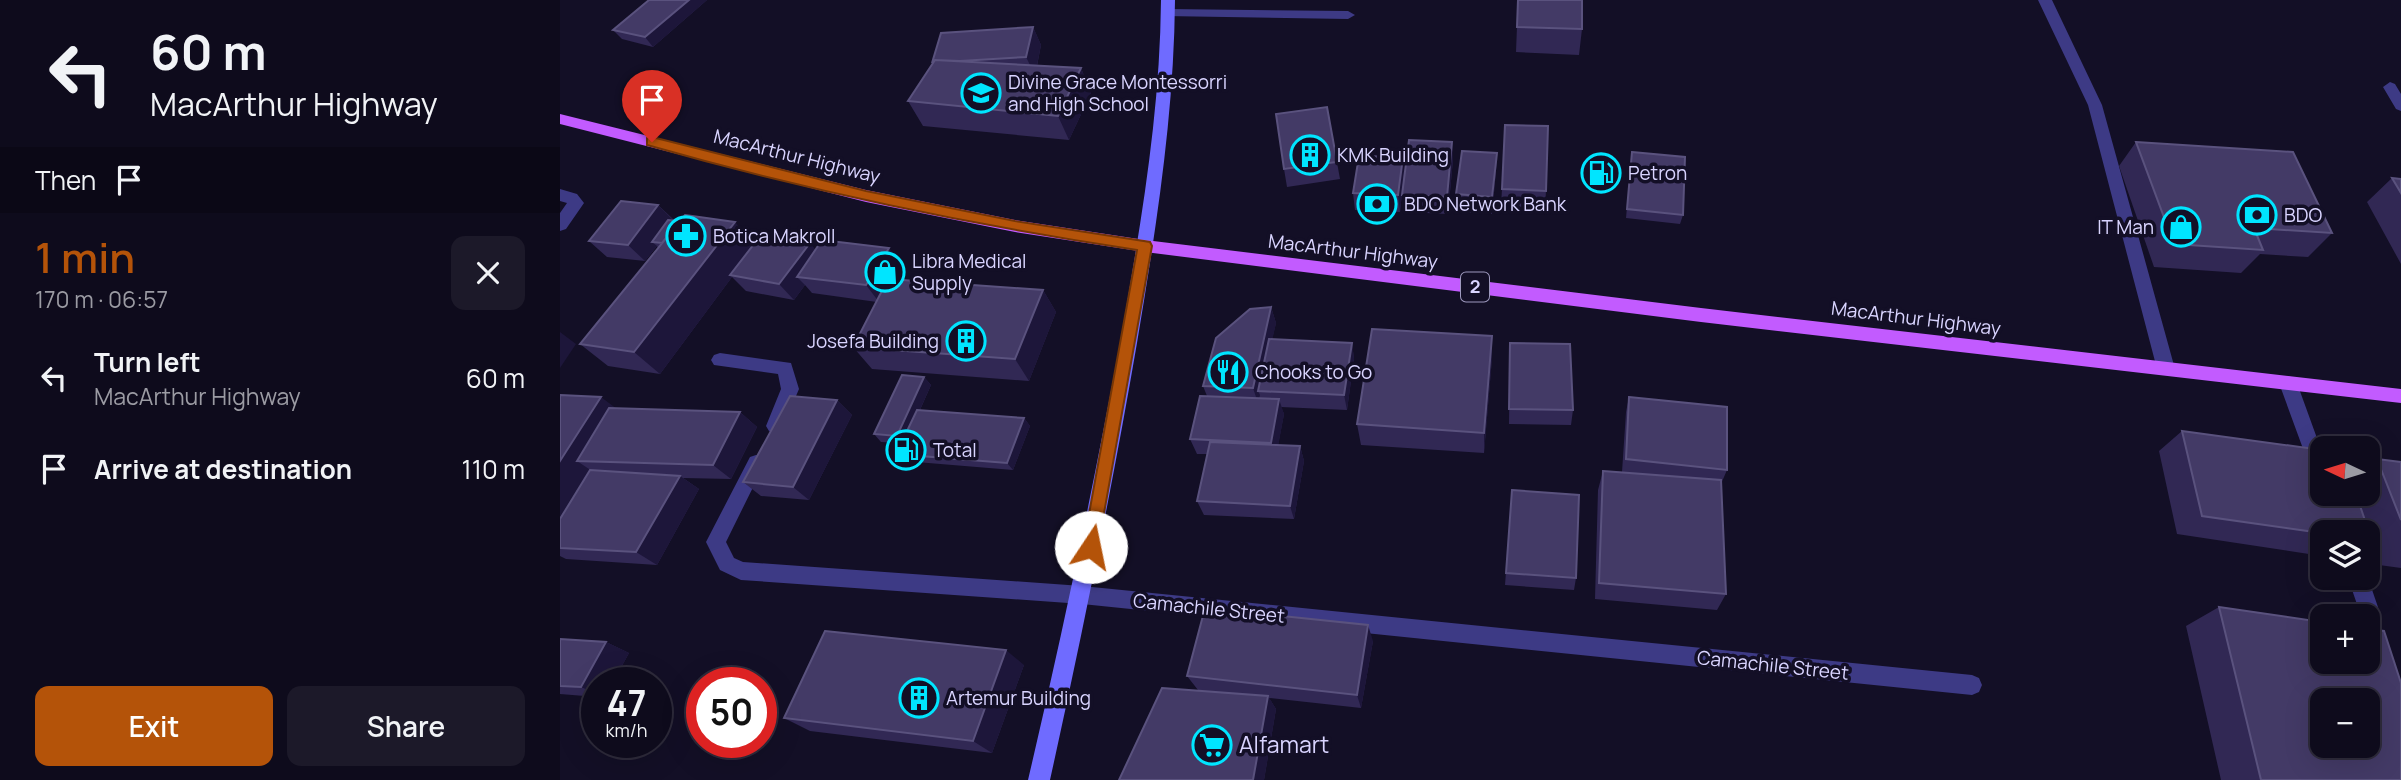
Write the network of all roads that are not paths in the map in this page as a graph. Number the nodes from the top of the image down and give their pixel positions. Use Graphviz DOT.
graph roads {
  1 [pos="2045,0"];
  2 [pos="1168,7"];
  3 [pos="1348,15"];
  4 [pos="2390,87"];
  5 [pos="2401,106"];
  6 [pos="560,119"];
  7 [pos="560,195"];
  8 [pos="560,225"];
  9 [pos="1145,246"];
  10 [pos="720,359"];
  11 [pos="2166,369"];
  12 [pos="2288,383"];
  13 [pos="2401,396"];
  14 [pos="2310,443"];
  15 [pos="1082,595"];
  16 [pos="1972,685"];
  17 [pos="1039,780"];
  1 -- 11 [label="street"];
  2 -- 3 [label="street"];
  2 -- 9 [label="main road"];
  4 -- 5 [label="street"];
  6 -- 9 [label="main road, MacArthur Highway / 2"];
  7 -- 8 [label="street"];
  9 -- 11 [label="main road, MacArthur Highway / 2"];
  9 -- 15 [label="main road"];
  10 -- 15 [label="street, Camachile Street"];
  11 -- 12 [label="main road, MacArthur Highway / 2"];
  12 -- 13 [label="main road, MacArthur Highway / 2"];
  12 -- 14 [label="street"];
  15 -- 16 [label="street, Camachile Street"];
  15 -- 17 [label="main road"];
}
